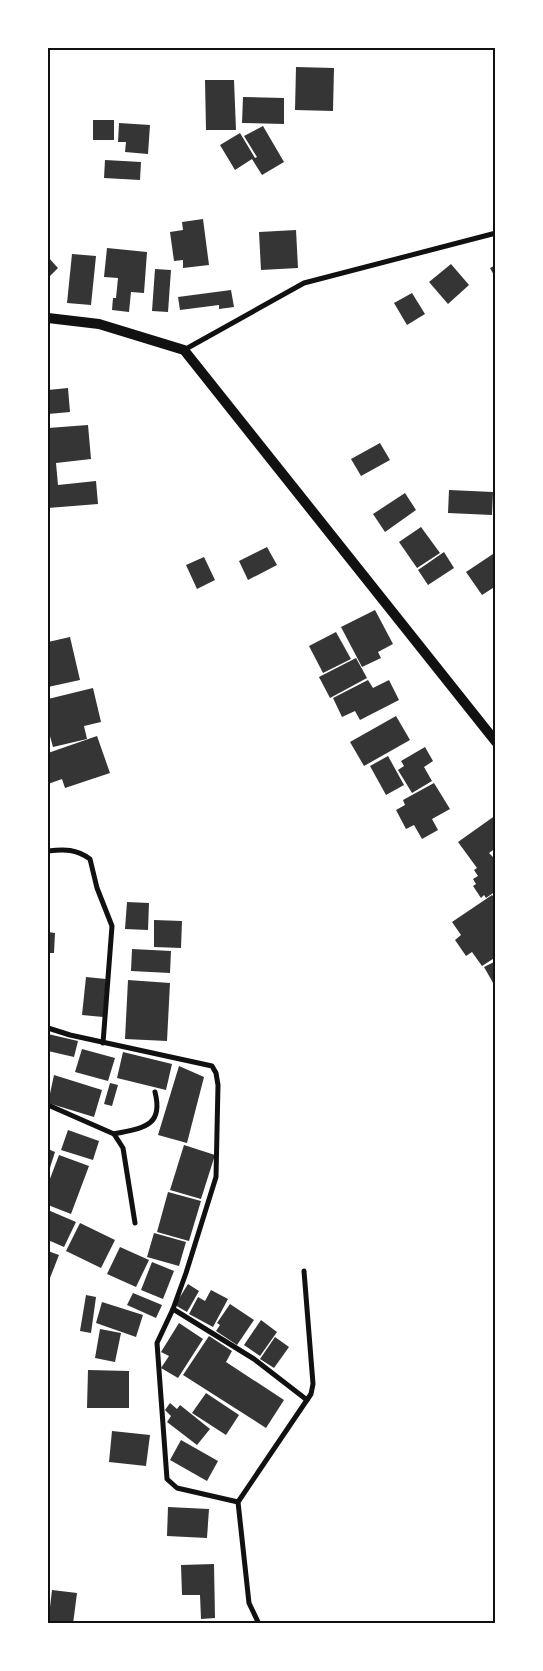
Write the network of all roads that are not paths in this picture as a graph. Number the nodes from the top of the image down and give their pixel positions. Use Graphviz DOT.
graph roads {
  1 [pos="496,233"];
  2 [pos="48,318"];
  3 [pos="184,350"];
  4 [pos="496,742"];
  5 [pos="48,851"];
  6 [pos="48,1028"];
  7 [pos="103,1043"];
  8 [pos="155,1092"];
  9 [pos="48,1105"];
  10 [pos="114,1134"];
  11 [pos="135,1223"];
  12 [pos="304,1271"];
  13 [pos="172,1309"];
  14 [pos="307,1400"];
  15 [pos="238,1502"];
  16 [pos="260,1624"];
  1 -- 3 [label="street"];
  2 -- 3 [label="main road"];
  3 -- 4 [label="main road"];
  5 -- 7 [label="street"];
  6 -- 7 [label="street"];
  7 -- 13 [label="street"];
  8 -- 10 [label="street"];
  9 -- 10 [label="street"];
  10 -- 11 [label="street"];
  12 -- 14 [label="street"];
  13 -- 14 [label="street"];
  13 -- 15 [label="street"];
  14 -- 15 [label="street"];
  15 -- 16 [label="street"];
}
